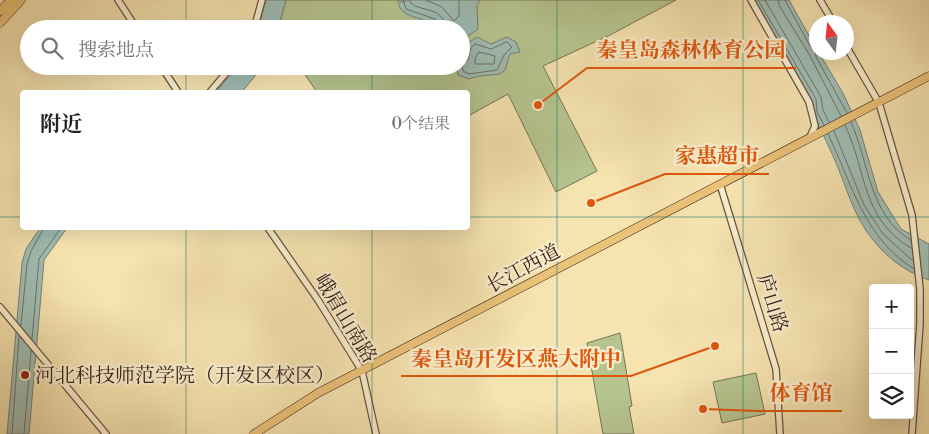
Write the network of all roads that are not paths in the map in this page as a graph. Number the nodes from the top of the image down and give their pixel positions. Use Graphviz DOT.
graph roads {
  1 [pos="11,0"];
  2 [pos="21,0"];
  3 [pos="118,0"];
  4 [pos="262,0"];
  5 [pos="751,0"];
  6 [pos="820,0"];
  7 [pos="0,12"];
  8 [pos="829,15"];
  9 [pos="131,20"];
  10 [pos="256,20"];
  11 [pos="0,23"];
  12 [pos="854,60"];
  13 [pos="167,75"];
  14 [pos="224,75"];
  15 [pos="929,76"];
  16 [pos="177,90"];
  17 [pos="212,90"];
  18 [pos="879,103"];
  19 [pos="810,137"];
  20 [pos="720,184"];
  21 [pos="269,230"];
  22 [pos="0,307"];
  23 [pos="362,371"];
  24 [pos="106,434"];
  25 [pos="254,434"];
  26 [pos="376,434"];
  27 [pos="780,434"];
  28 [pos="912,434"];
  1 -- 7 [label="main road"];
  2 -- 11 [label="main road"];
  3 -- 9 [label="street"];
  4 -- 10 [label="street"];
  5 -- 19 [label="street"];
  6 -- 8 [label="street"];
  12 -- 18 [label="street"];
  13 -- 16 [label="street"];
  14 -- 17 [label="street"];
  15 -- 18 [label="main road, 长江西道"];
  18 -- 19 [label="main road, 长江西道"];
  18 -- 28 [label="street"];
  19 -- 20 [label="main road, 长江西道"];
  20 -- 23 [label="main road, 长江西道"];
  20 -- 27 [label="street, 庐山路"];
  21 -- 23 [label="street, 峨眉山南路"];
  22 -- 24 [label="street"];
  23 -- 25 [label="main road, 长江西道"];
  23 -- 26 [label="street, 峨眉山南路"];
}
